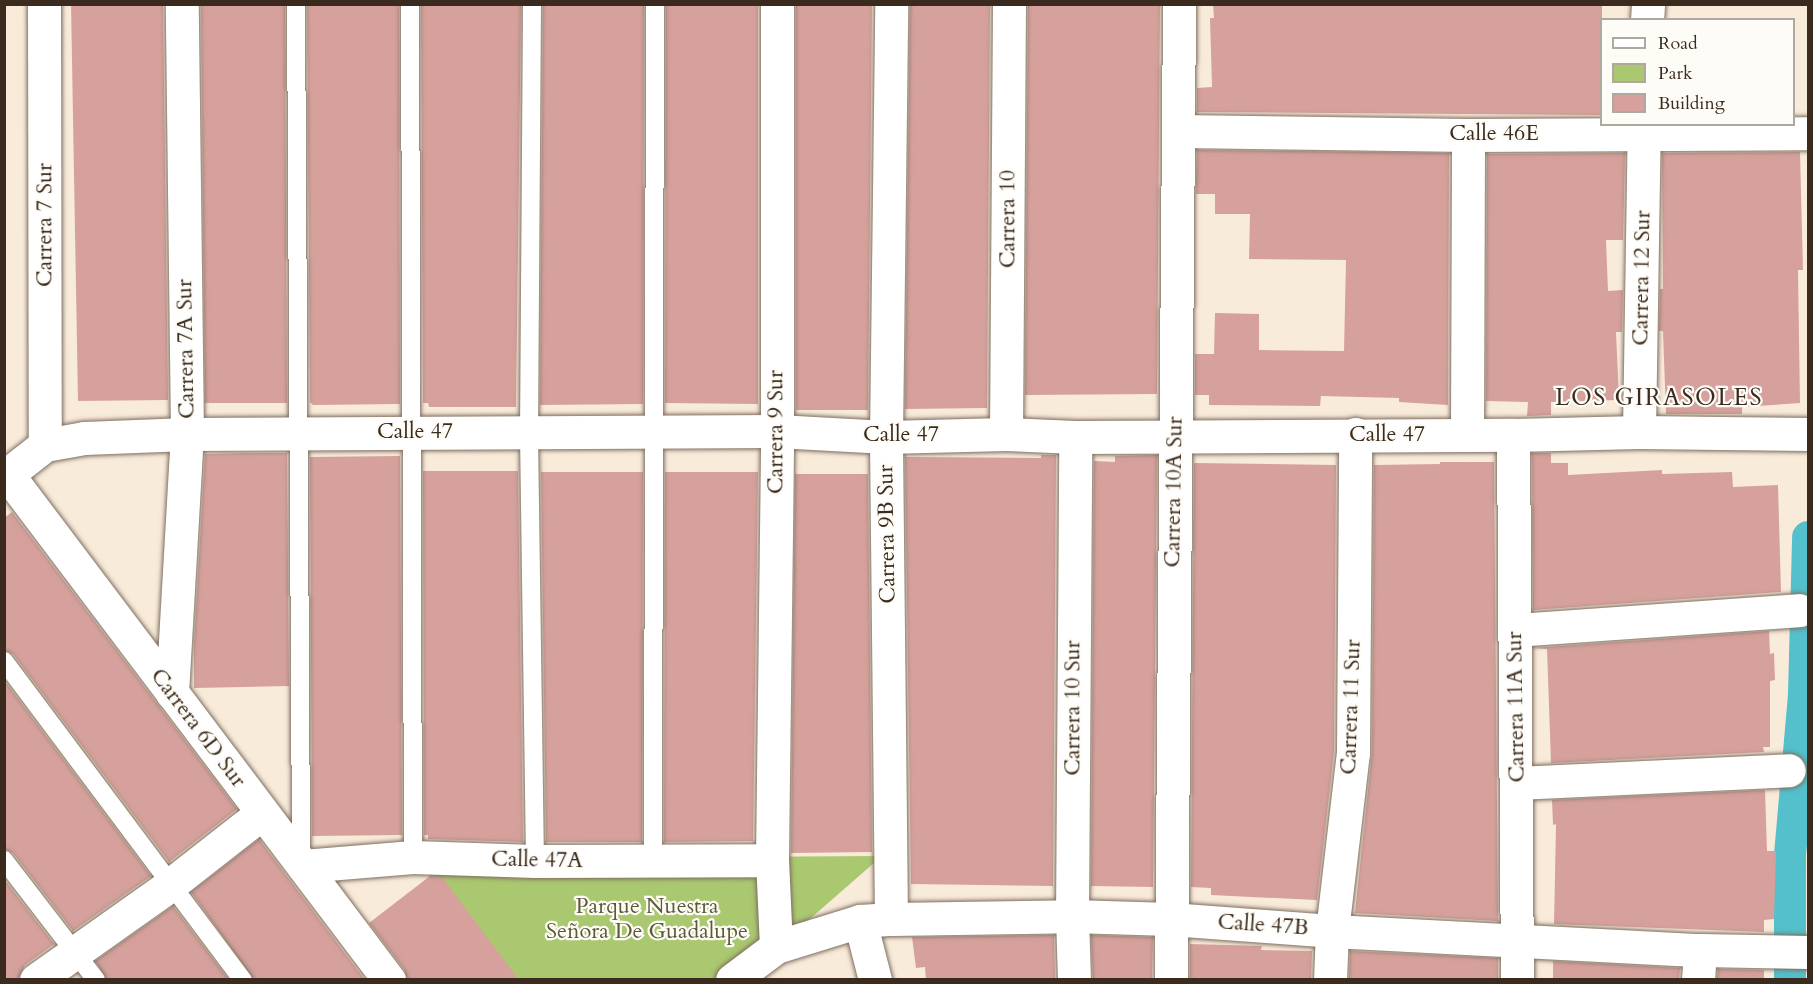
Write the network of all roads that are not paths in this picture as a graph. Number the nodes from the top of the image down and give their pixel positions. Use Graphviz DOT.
graph roads {
  1 [pos="44,4"];
  2 [pos="182,4"];
  3 [pos="296,4"];
  4 [pos="410,4"];
  5 [pos="532,4"];
  6 [pos="655,4"];
  7 [pos="777,4"];
  8 [pos="891,4"];
  9 [pos="1009,4"];
  10 [pos="1179,4"];
  11 [pos="1644,128"];
  12 [pos="1179,131"];
  13 [pos="1809,134"];
  14 [pos="1468,135"];
  15 [pos="777,431"];
  16 [pos="296,432"];
  17 [pos="413,432"];
  18 [pos="1639,432"];
  19 [pos="529,433"];
  20 [pos="187,434"];
  21 [pos="655,434"];
  22 [pos="1006,434"];
  23 [pos="1355,434"];
  24 [pos="1809,434"];
  25 [pos="1467,435"];
  26 [pos="1513,435"];
  27 [pos="1174,436"];
  28 [pos="886,437"];
  29 [pos="1075,437"];
  30 [pos="45,445"];
  31 [pos="6,476"];
  32 [pos="1799,610"];
  33 [pos="1516,630"];
  34 [pos="4,661"];
  35 [pos="172,693"];
  36 [pos="1789,770"];
  37 [pos="1517,783"];
  38 [pos="262,813"];
  39 [pos="413,857"];
  40 [pos="4,860"];
  41 [pos="772,860"];
  42 [pos="535,861"];
  43 [pos="653,861"];
  44 [pos="302,865"];
  45 [pos="170,885"];
  46 [pos="1072,916"];
  47 [pos="1170,918"];
  48 [pos="876,920"];
  49 [pos="1332,931"];
  50 [pos="1516,939"];
  51 [pos="776,947"];
  52 [pos="74,952"];
  53 [pos="1796,952"];
  54 [pos="1699,965"];
  55 [pos="36,980"];
  56 [pos="96,980"];
  57 [pos="243,980"];
  58 [pos="389,980"];
  59 [pos="732,980"];
  60 [pos="875,980"];
  61 [pos="1074,980"];
  62 [pos="1171,980"];
  63 [pos="1330,980"];
  64 [pos="1517,980"];
  1 -- 30 [label="street, Carrera 7 Sur"];
  2 -- 20 [label="street, Carrera 7A Sur"];
  3 -- 16 [label="lane"];
  4 -- 17 [label="lane"];
  5 -- 19 [label="lane"];
  6 -- 21 [label="lane"];
  7 -- 15 [label="street, Carrera 9 Sur"];
  8 -- 28 [label="street, Carrera 9B Sur"];
  9 -- 22 [label="street, Carrera 10"];
  10 -- 12 [label="street, Carrera 10A Sur"];
  11 -- 13 [label="street, Calle 46E"];
  11 -- 14 [label="street, Calle 46E"];
  11 -- 18 [label="street, Carrera 12 Sur"];
  12 -- 14 [label="street, Calle 46E"];
  12 -- 27 [label="street, Carrera 10A Sur"];
  14 -- 25 [label="street"];
  15 -- 21 [label="street, Calle 47"];
  15 -- 28 [label="street, Calle 47"];
  15 -- 41 [label="street, Carrera 9 Sur"];
  16 -- 17 [label="street, Calle 47"];
  16 -- 20 [label="street, Calle 47"];
  16 -- 44 [label="lane"];
  17 -- 19 [label="street, Calle 47"];
  17 -- 39 [label="lane"];
  18 -- 24 [label="street, Calle 47"];
  18 -- 26 [label="street, Calle 47"];
  19 -- 21 [label="street, Calle 47"];
  19 -- 42 [label="lane"];
  20 -- 30 [label="street, Calle 47"];
  20 -- 35 [label="street, Carrera 7A Sur"];
  21 -- 43 [label="lane"];
  22 -- 28 [label="street, Calle 47"];
  22 -- 29 [label="street, Calle 47"];
  23 -- 25 [label="street, Calle 47"];
  23 -- 27 [label="street, Calle 47"];
  23 -- 49 [label="street, Carrera 11 Sur"];
  25 -- 26 [label="street, Calle 47"];
  26 -- 33 [label="street, Carrera 11A Sur"];
  27 -- 29 [label="street, Calle 47"];
  27 -- 47 [label="street, Carrera 10A Sur"];
  28 -- 48 [label="street, Carrera 9B Sur"];
  29 -- 46 [label="street, Carrera 10 Sur"];
  30 -- 31 [label="street, Calle 47"];
  31 -- 35 [label="street, Carrera 6D Sur"];
  32 -- 33 [label="street"];
  33 -- 37 [label="street, Carrera 11A Sur"];
  34 -- 45 [label="lane"];
  35 -- 38 [label="street, Carrera 6D Sur"];
  36 -- 37 [label="street"];
  37 -- 50 [label="street, Carrera 11A Sur"];
  38 -- 44 [label="street, Carrera 6D Sur"];
  38 -- 45 [label="street"];
  39 -- 42 [label="street, Calle 47A"];
  39 -- 44 [label="street, Calle 47A"];
  40 -- 52 [label="lane"];
  41 -- 43 [label="street, Calle 47A"];
  41 -- 51 [label="street, Carrera 9 Sur"];
  42 -- 43 [label="street, Calle 47A"];
  44 -- 58 [label="street, Carrera 6D Sur"];
  45 -- 52 [label="street"];
  45 -- 57 [label="lane"];
  46 -- 47 [label="street, Calle 47B"];
  46 -- 48 [label="street, Calle 47B"];
  46 -- 61 [label="street, Carrera 10 Sur"];
  47 -- 49 [label="street, Calle 47B"];
  47 -- 62 [label="street, Carrera 10A Sur"];
  48 -- 51 [label="street, Calle 47B"];
  48 -- 60 [label="street, Carrera 9B Sur"];
  49 -- 50 [label="street, Calle 47B"];
  49 -- 63 [label="street, Carrera 11 Sur"];
  50 -- 54 [label="street, Calle 47B"];
  50 -- 64 [label="street, Carrera 11A Sur"];
  51 -- 59 [label="street, Calle 47B"];
  52 -- 55 [label="street"];
  52 -- 56 [label="lane"];
  53 -- 54 [label="street, Calle 47B"];
}
